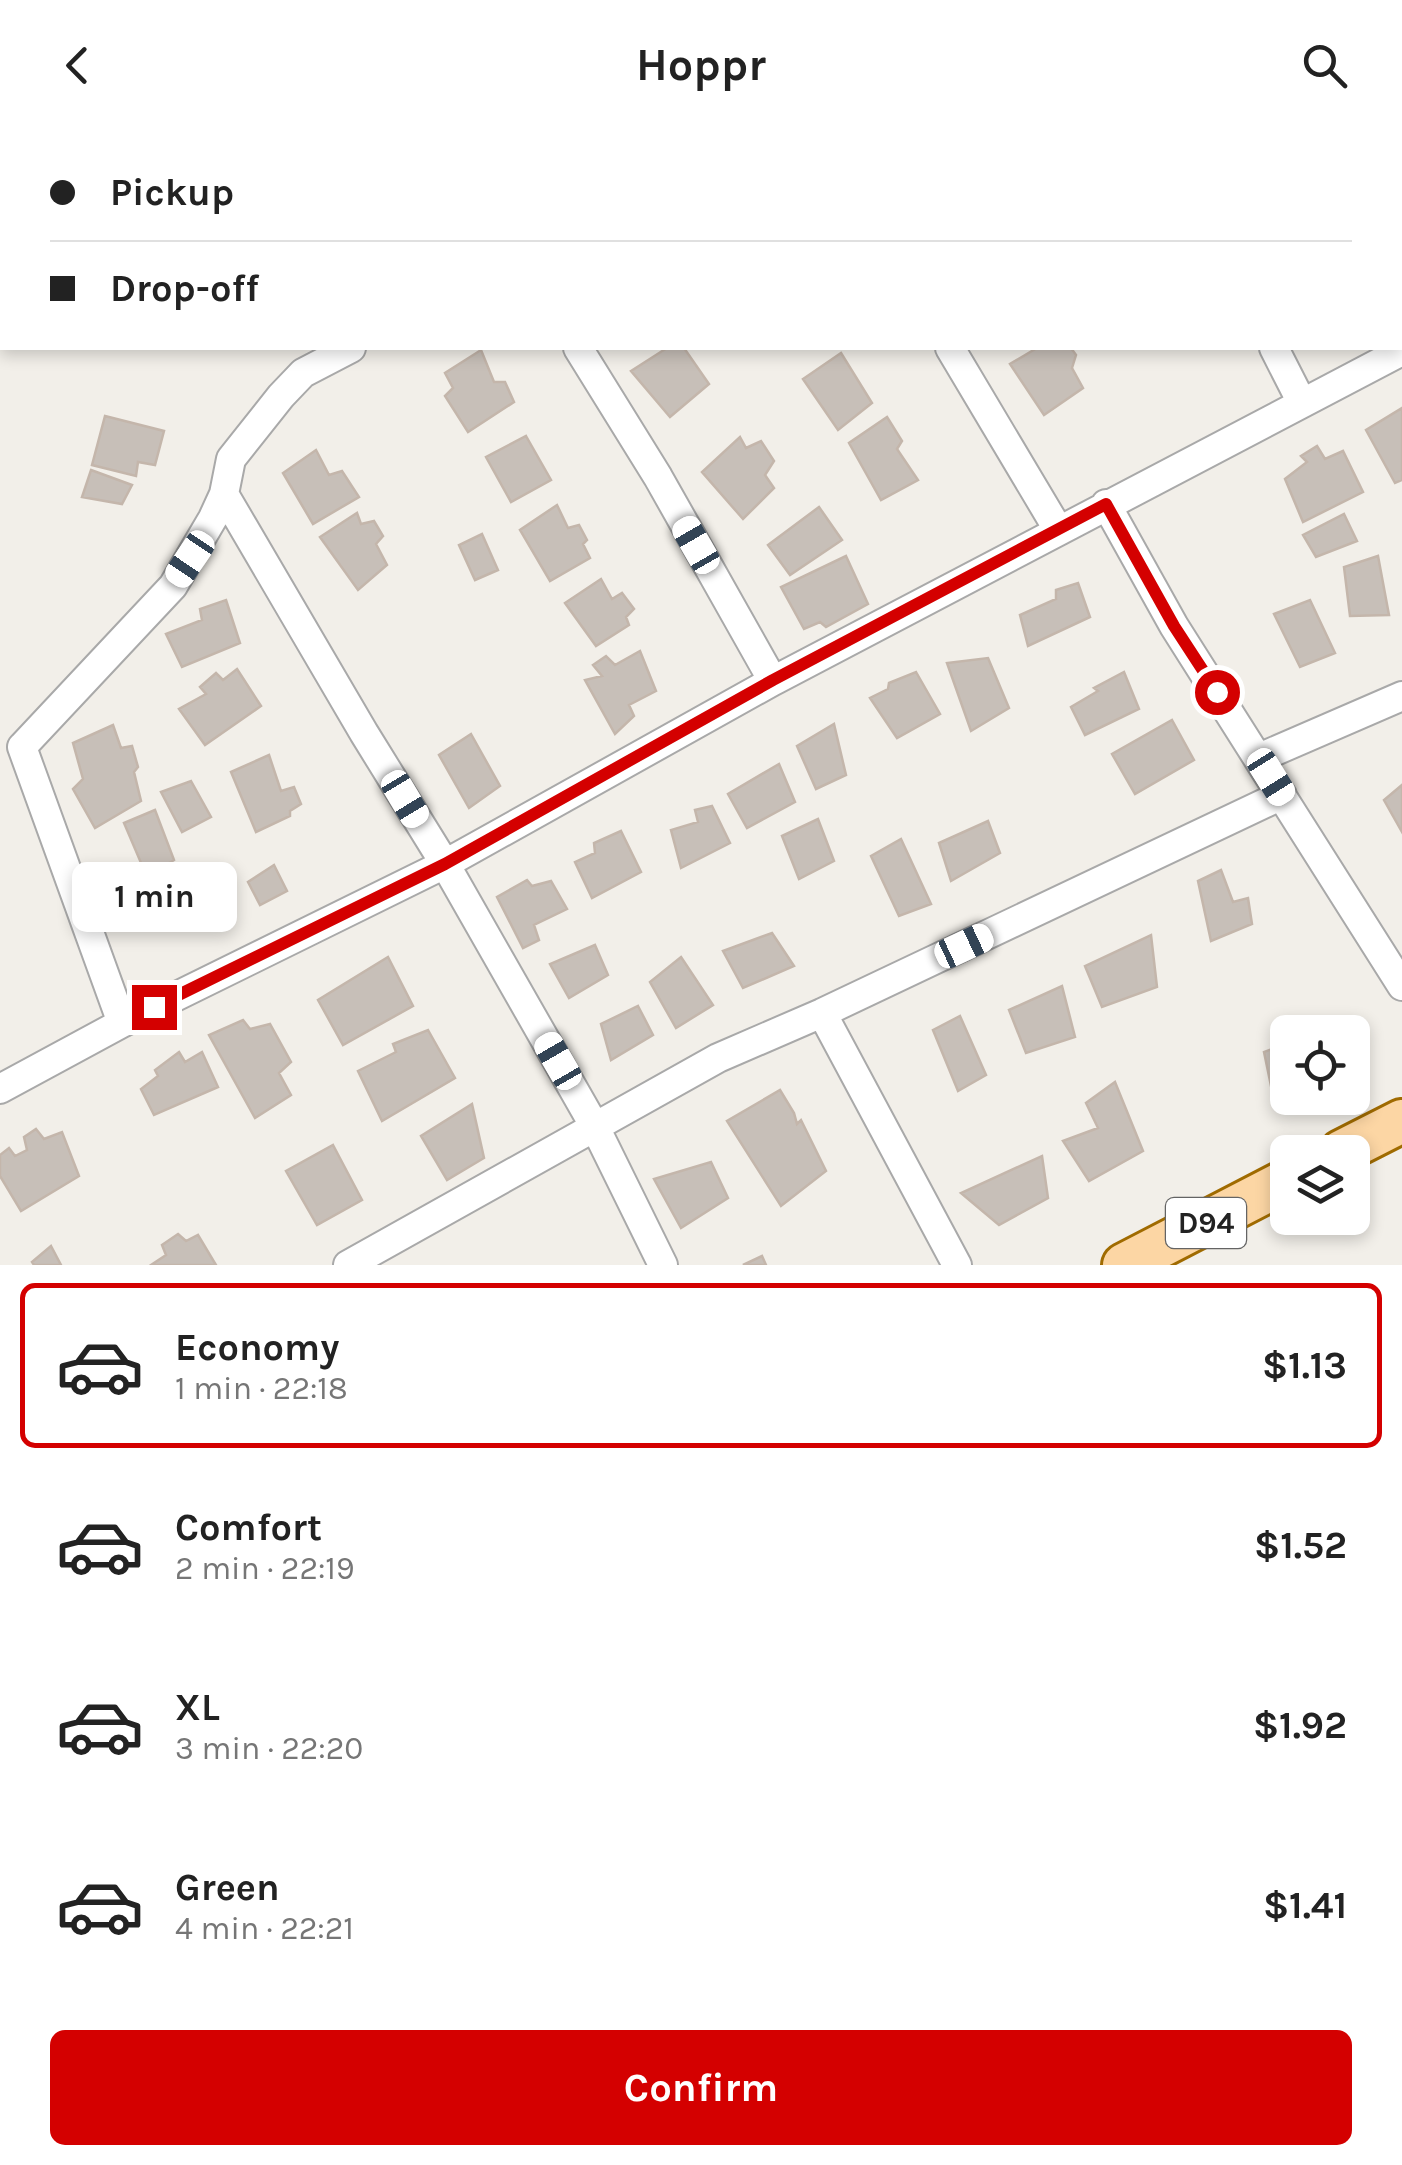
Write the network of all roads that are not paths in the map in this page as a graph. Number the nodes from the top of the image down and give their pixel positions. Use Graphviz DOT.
graph roads {
  1 [pos="347,350"];
  2 [pos="579,350"];
  3 [pos="951,350"];
  4 [pos="1275,350"];
  5 [pos="1402,350"];
  6 [pos="1302,403"];
  7 [pos="224,494"];
  8 [pos="1106,504"];
  9 [pos="1059,531"];
  10 [pos="773,680"];
  11 [pos="1402,696"];
  12 [pos="11,745"];
  13 [pos="1259,758"];
  14 [pos="1282,796"];
  15 [pos="445,864"];
  16 [pos="1402,986"];
  17 [pos="822,1013"];
  18 [pos="122,1023"];
  19 [pos="0,1089"];
  20 [pos="1402,1121"];
  21 [pos="595,1126"];
  22 [pos="1370,1137"];
  23 [pos="1270,1189"];
  24 [pos="348,1265"];
  25 [pos="663,1265"];
  26 [pos="957,1265"];
  27 [pos="1124,1265"];
  1 -- 7 [label="street"];
  2 -- 10 [label="street"];
  3 -- 9 [label="street"];
  4 -- 6 [label="street"];
  5 -- 6 [label="street"];
  6 -- 8 [label="street"];
  7 -- 12 [label="street"];
  7 -- 15 [label="street"];
  8 -- 9 [label="street"];
  8 -- 13 [label="street"];
  9 -- 10 [label="street"];
  10 -- 15 [label="street"];
  11 -- 13 [label="street"];
  12 -- 18 [label="street"];
  13 -- 14 [label="street"];
  14 -- 16 [label="street"];
  14 -- 17 [label="street"];
  15 -- 18 [label="street"];
  15 -- 21 [label="street"];
  17 -- 21 [label="street"];
  17 -- 26 [label="street"];
  18 -- 19 [label="street"];
  20 -- 22 [label="main road"];
  21 -- 24 [label="street"];
  21 -- 25 [label="street"];
  23 -- 27 [label="main road, D94"];
}
